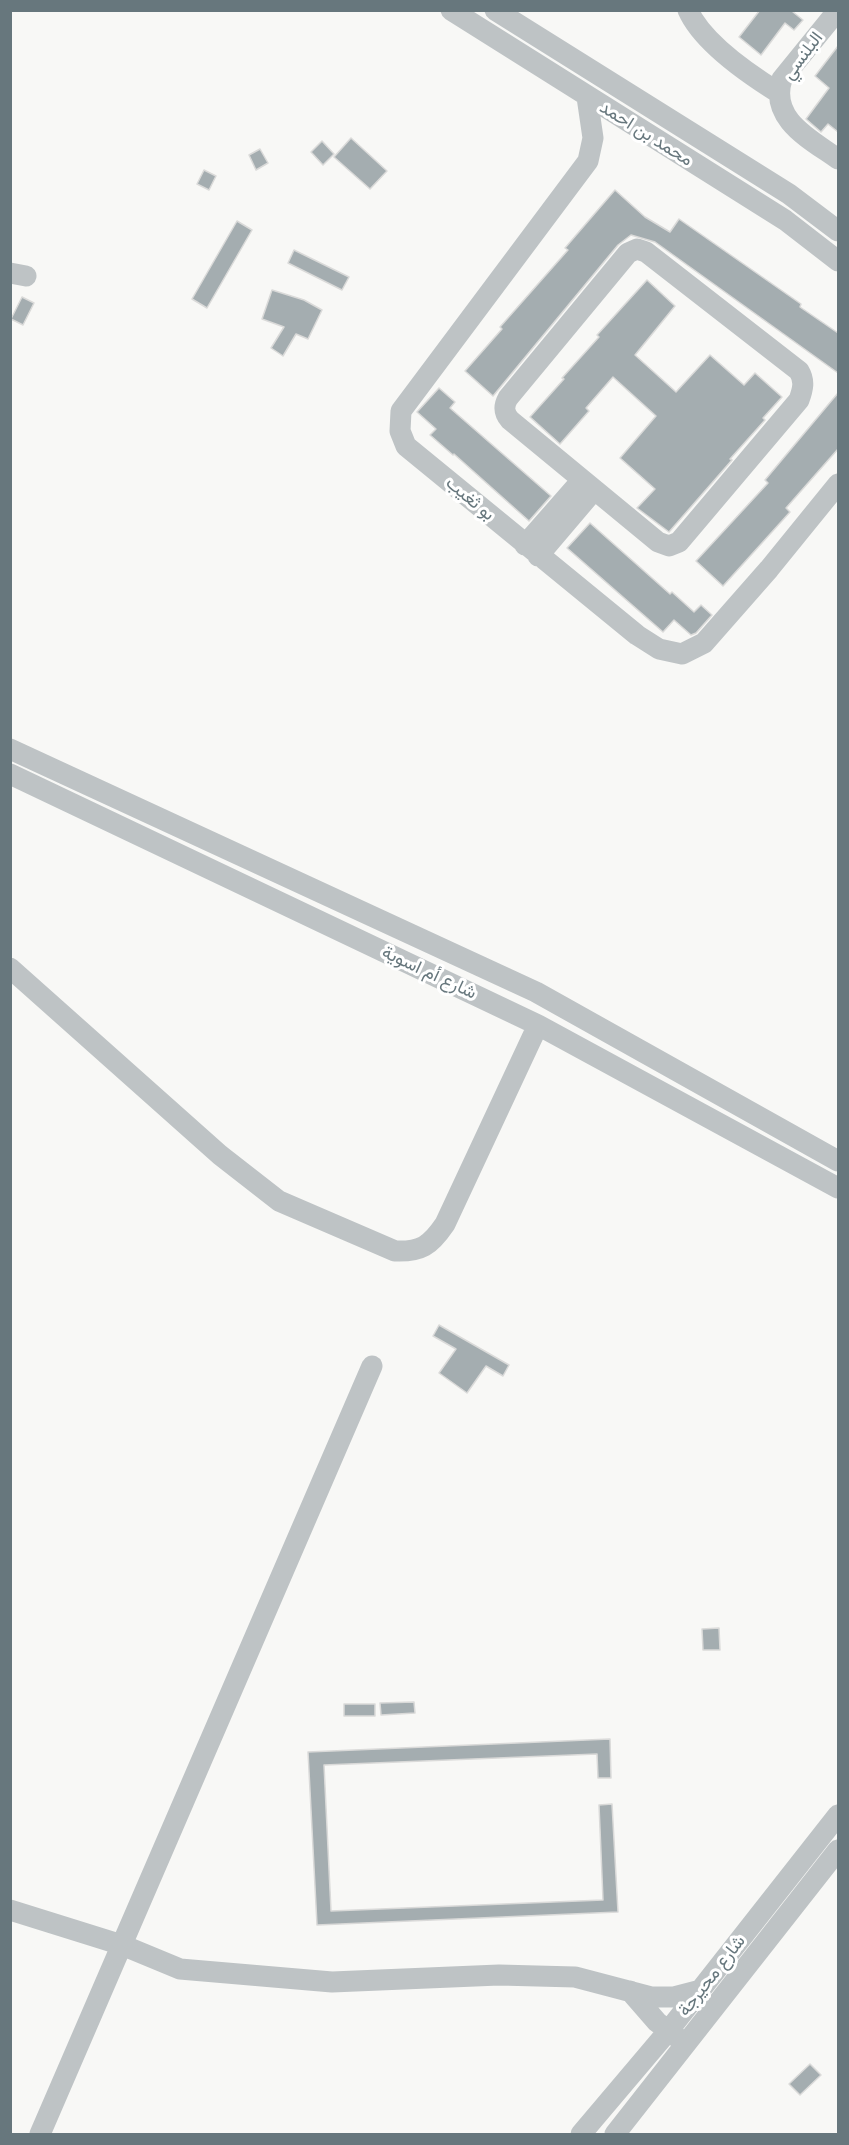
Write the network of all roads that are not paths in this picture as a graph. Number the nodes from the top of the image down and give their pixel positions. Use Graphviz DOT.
graph roads {
  1 [pos="451,10"];
  2 [pos="495,10"];
  3 [pos="688,10"];
  4 [pos="838,10"];
  5 [pos="588,97"];
  6 [pos="779,99"];
  7 [pos="838,159"];
  8 [pos="838,231"];
  9 [pos="838,261"];
  10 [pos="838,484"];
  11 [pos="588,485"];
  12 [pos="532,550"];
  13 [pos="10,749"];
  14 [pos="10,774"];
  15 [pos="10,968"];
  16 [pos="538,1025"];
  17 [pos="838,1161"];
  18 [pos="838,1188"];
  19 [pos="372,1366"];
  20 [pos="838,1815"];
  21 [pos="838,1850"];
  22 [pos="10,1910"];
  23 [pos="122,1946"];
  24 [pos="700,1990"];
  25 [pos="630,1991"];
  26 [pos="669,2030"];
  27 [pos="686,2044"];
  28 [pos="40,2134"];
  29 [pos="581,2134"];
  30 [pos="615,2134"];
  1 -- 5 [label="street, محمد بن احمد"];
  2 -- 8 [label="street, محمد بن احمد"];
  3 -- 6 [label="street"];
  4 -- 6 [label="street, البلنسي"];
  5 -- 9 [label="street, محمد بن احمد"];
  5 -- 12 [label="street, بو ثغيب"];
  6 -- 7 [label="street"];
  10 -- 12 [label="street, بو ثغيب"];
  11 -- 11 [label="street"];
  11 -- 12 [label="street"];
  13 -- 17 [label="street, شارع أم اسوية"];
  14 -- 16 [label="street, شارع أم اسوية"];
  15 -- 16 [label="street"];
  16 -- 18 [label="street, شارع أم اسوية"];
  19 -- 23 [label="street"];
  20 -- 24 [label="street, شارع محيرجة"];
  21 -- 27 [label="street, شارع محيرجة"];
  22 -- 23 [label="street"];
  23 -- 25 [label="street"];
  23 -- 28 [label="street"];
  24 -- 25 [label="street"];
  24 -- 26 [label="street, شارع محيرجة"];
  25 -- 26 [label="street"];
  26 -- 27 [label="street"];
  26 -- 29 [label="street, شارع محيرجة"];
  27 -- 30 [label="street, شارع محيرجة"];
}
